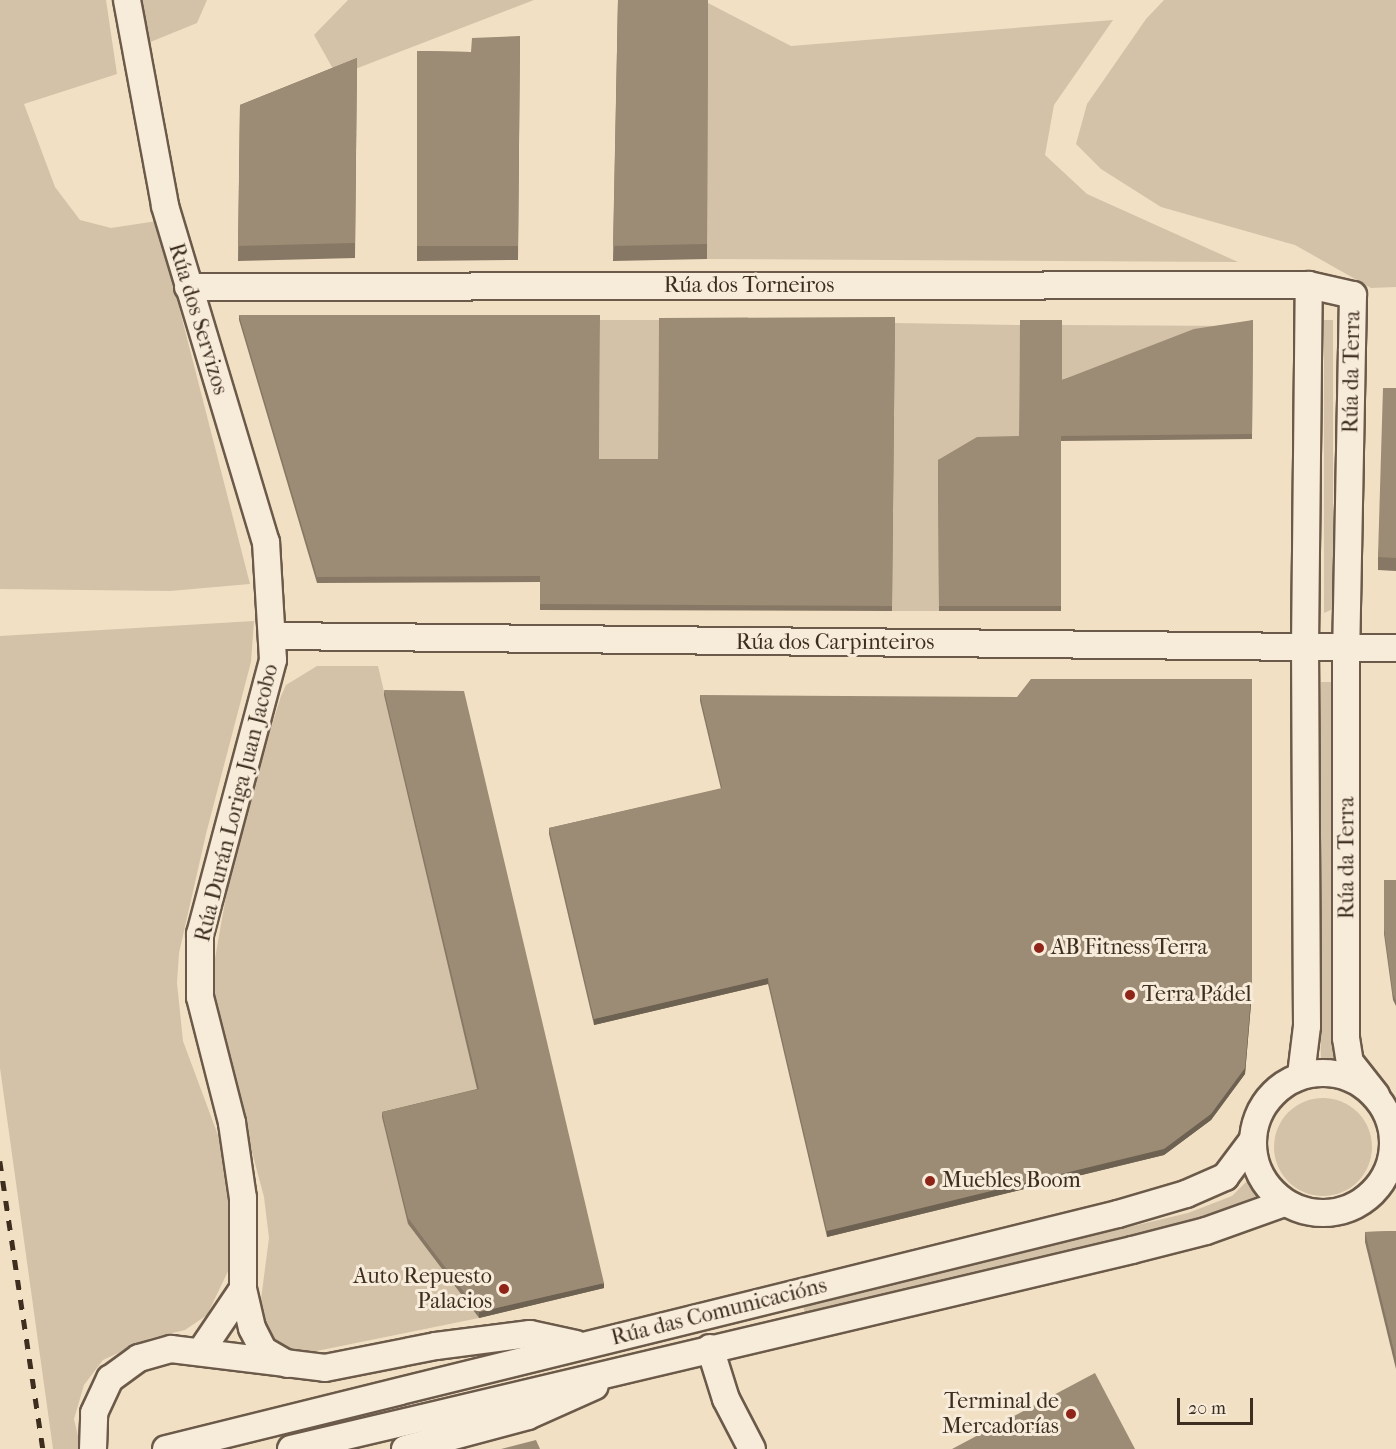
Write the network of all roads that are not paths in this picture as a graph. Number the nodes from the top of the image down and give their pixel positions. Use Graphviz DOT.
graph roads {
  1 [pos="127,0"];
  2 [pos="1310,285"];
  3 [pos="188,287"];
  4 [pos="274,636"];
  5 [pos="1305,647"];
  6 [pos="1346,648"];
  7 [pos="1396,648"];
  8 [pos="1301,1075"];
  9 [pos="1376,1095"];
  10 [pos="1395,1136"];
  11 [pos="1252,1141"];
  12 [pos="1396,1190"];
  13 [pos="1370,1196"];
  14 [pos="1284,1203"];
  15 [pos="243,1289"];
  16 [pos="582,1346"];
  17 [pos="710,1348"];
  18 [pos="201,1351"];
  19 [pos="287,1364"];
  20 [pos="622,1369"];
  21 [pos="93,1449"];
  22 [pos="166,1449"];
  23 [pos="291,1449"];
  24 [pos="405,1449"];
  25 [pos="752,1449"];
  1 -- 3 [label="street, Rúa dos Servizos"];
  2 -- 3 [label="street, Rúa dos Torneiros"];
  2 -- 5 [label="street, Rúa da Terra"];
  2 -- 6 [label="street, Rúa da Terra"];
  3 -- 4 [label="street, Rúa dos Servizos"];
  4 -- 5 [label="street, Rúa dos Carpinteiros"];
  4 -- 15 [label="street, Rúa Durán Loriga Juan Jacobo"];
  5 -- 6 [label="street, Rúa dos Carpinteiros"];
  5 -- 8 [label="street, Rúa da Terra"];
  6 -- 7 [label="street, Rúa dos Carpinteiros"];
  6 -- 9 [label="street, Rúa da Terra"];
  8 -- 9 [label="street"];
  8 -- 11 [label="street, Rúa das Comunicacións"];
  9 -- 10 [label="street"];
  10 -- 13 [label="street"];
  11 -- 14 [label="street, Rúa das Comunicacións"];
  11 -- 16 [label="street, Rúa das Comunicacións"];
  12 -- 13 [label="street"];
  13 -- 14 [label="street"];
  14 -- 17 [label="street, Rúa das Comunicacións"];
  15 -- 18 [label="street"];
  15 -- 19 [label="street, Rúa Durán Loriga Juan Jacobo"];
  16 -- 19 [label="street"];
  16 -- 22 [label="street, Rúa das Comunicacións"];
  17 -- 20 [label="street, Rúa das Comunicacións"];
  17 -- 25 [label="street"];
  18 -- 19 [label="street"];
  18 -- 21 [label="street"];
  20 -- 23 [label="street, Rúa das Comunicacións"];
  20 -- 24 [label="street"];
}
